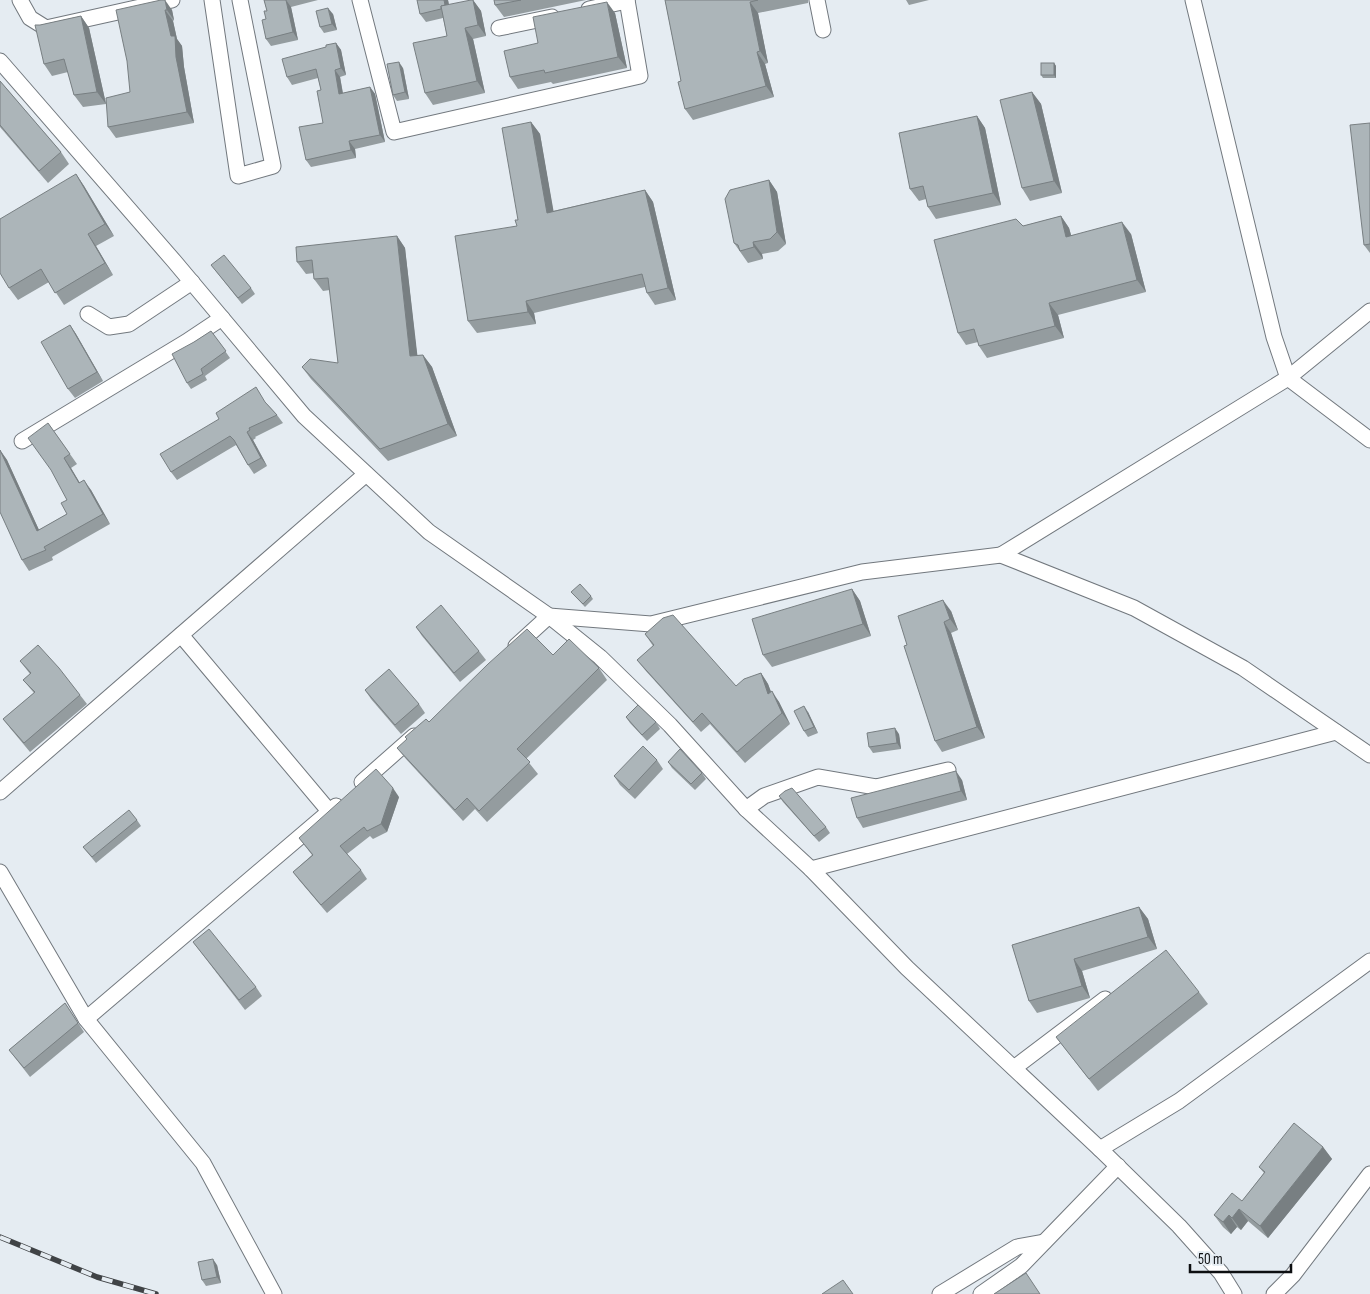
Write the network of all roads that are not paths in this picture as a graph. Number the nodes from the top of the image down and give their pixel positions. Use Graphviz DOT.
graph roads {
  1 [pos="20,0"];
  2 [pos="172,0"];
  3 [pos="212,0"];
  4 [pos="240,0"];
  5 [pos="360,0"];
  6 [pos="817,0"];
  7 [pos="1192,0"];
  8 [pos="627,1"];
  9 [pos="500,28"];
  10 [pos="823,30"];
  11 [pos="0,61"];
  12 [pos="192,282"];
  13 [pos="1370,311"];
  14 [pos="88,314"];
  15 [pos="222,318"];
  16 [pos="1288,378"];
  17 [pos="1370,440"];
  18 [pos="22,441"];
  19 [pos="366,474"];
  20 [pos="1001,555"];
  21 [pos="549,616"];
  22 [pos="181,635"];
  23 [pos="505,655"];
  24 [pos="425,727"];
  25 [pos="1336,732"];
  26 [pos="1370,755"];
  27 [pos="948,770"];
  28 [pos="0,792"];
  29 [pos="746,809"];
  30 [pos="329,811"];
  31 [pos="811,870"];
  32 [pos="0,872"];
  33 [pos="1370,961"];
  34 [pos="1116,990"];
  35 [pos="86,1019"];
  36 [pos="1014,1068"];
  37 [pos="1100,1149"];
  38 [pos="1118,1166"];
  39 [pos="1370,1174"];
  40 [pos="1044,1242"];
  41 [pos="274,1294"];
  42 [pos="940,1294"];
  43 [pos="981,1294"];
  44 [pos="1234,1294"];
  45 [pos="1274,1294"];
  1 -- 2 [label="street"];
  3 -- 4 [label="street"];
  5 -- 8 [label="street"];
  6 -- 10 [label="street"];
  7 -- 16 [label="street"];
  8 -- 9 [label="street"];
  11 -- 12 [label="street"];
  12 -- 14 [label="street"];
  12 -- 15 [label="street"];
  13 -- 16 [label="street"];
  15 -- 18 [label="street"];
  15 -- 19 [label="street"];
  16 -- 17 [label="street"];
  16 -- 20 [label="street"];
  19 -- 21 [label="street"];
  19 -- 22 [label="street"];
  20 -- 21 [label="street"];
  20 -- 25 [label="street"];
  21 -- 23 [label="street"];
  21 -- 29 [label="street"];
  22 -- 28 [label="street"];
  22 -- 30 [label="street"];
  24 -- 30 [label="street"];
  25 -- 26 [label="street"];
  25 -- 31 [label="street"];
  27 -- 29 [label="street"];
  29 -- 31 [label="street"];
  30 -- 35 [label="street"];
  31 -- 36 [label="street"];
  32 -- 35 [label="street"];
  33 -- 37 [label="street"];
  34 -- 36 [label="street"];
  35 -- 41 [label="street"];
  36 -- 37 [label="street"];
  37 -- 38 [label="street"];
  38 -- 40 [label="street"];
  38 -- 44 [label="street"];
  39 -- 45 [label="street"];
  40 -- 42 [label="street"];
  40 -- 43 [label="street"];
}
